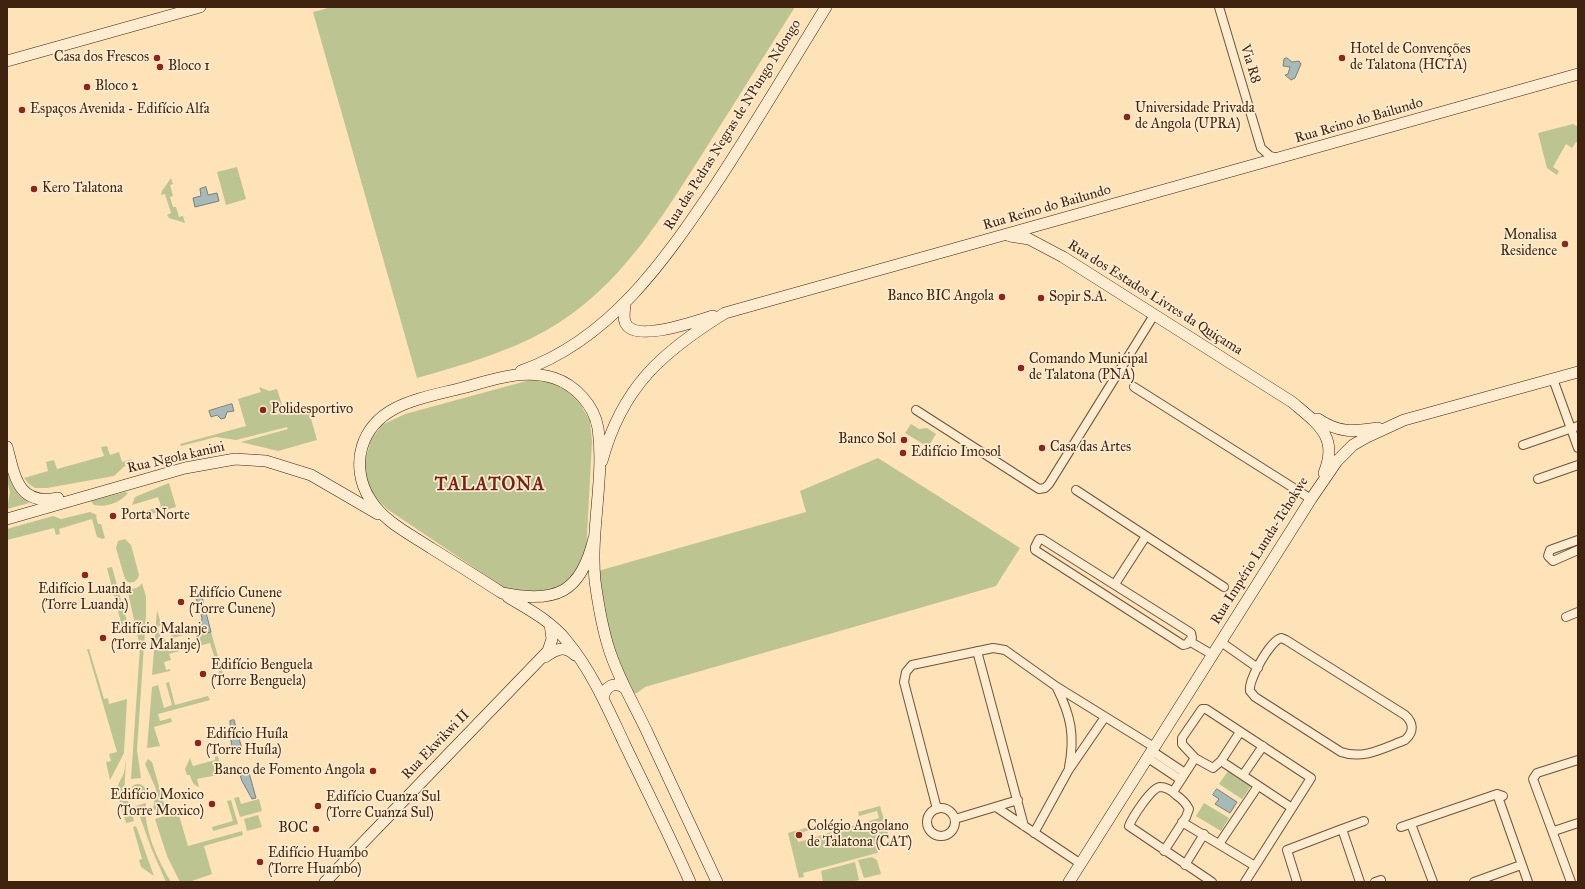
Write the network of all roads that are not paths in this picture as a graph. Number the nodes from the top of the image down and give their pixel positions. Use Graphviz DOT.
graph roads {
  1 [pos="200,7"];
  2 [pos="826,7"];
  3 [pos="1219,7"];
  4 [pos="7,61"];
  5 [pos="1578,74"];
  6 [pos="1285,158"];
  7 [pos="995,238"];
  8 [pos="625,303"];
  9 [pos="725,313"];
  10 [pos="1154,315"];
  11 [pos="1578,372"];
  12 [pos="514,374"];
  13 [pos="1553,379"];
  14 [pos="1134,387"];
  15 [pos="1292,402"];
  16 [pos="916,410"];
  17 [pos="1404,420"];
  18 [pos="1574,427"];
  19 [pos="1523,445"];
  20 [pos="7,446"];
  21 [pos="1578,448"];
  22 [pos="1578,465"];
  23 [pos="599,471"];
  24 [pos="1538,479"];
  25 [pos="118,486"];
  26 [pos="1319,487"];
  27 [pos="1076,490"];
  28 [pos="1311,499"];
  29 [pos="7,519"];
  30 [pos="390,521"];
  31 [pos="1146,536"];
  32 [pos="594,538"];
  33 [pos="1578,540"];
  34 [pos="1578,550"];
  35 [pos="1115,584"];
  36 [pos="1224,587"];
  37 [pos="502,593"];
  38 [pos="1578,614"];
  39 [pos="1566,617"];
  40 [pos="550,624"];
  41 [pos="1189,641"];
  42 [pos="1221,642"];
  43 [pos="977,651"];
  44 [pos="1213,655"];
  45 [pos="580,658"];
  46 [pos="536,663"];
  47 [pos="1258,668"];
  48 [pos="1057,687"];
  49 [pos="625,688"];
  50 [pos="603,699"];
  51 [pos="1104,716"];
  52 [pos="1240,732"];
  53 [pos="1263,746"];
  54 [pos="1151,752"];
  55 [pos="1195,758"];
  56 [pos="1578,760"];
  57 [pos="1221,761"];
  58 [pos="1068,771"];
  59 [pos="1243,775"];
  60 [pos="1183,776"];
  61 [pos="1258,786"];
  62 [pos="1173,792"];
  63 [pos="1018,800"];
  64 [pos="996,807"];
  65 [pos="1292,808"];
  66 [pos="937,809"];
  67 [pos="955,819"];
  68 [pos="1364,821"];
  69 [pos="1182,822"];
  70 [pos="1578,823"];
  71 [pos="1411,824"];
  72 [pos="1024,826"];
  73 [pos="1401,827"];
  74 [pos="1342,829"];
  75 [pos="1554,831"];
  76 [pos="1034,833"];
  77 [pos="1204,834"];
  78 [pos="1219,844"];
  79 [pos="1164,851"];
  80 [pos="1081,864"];
  81 [pos="1521,865"];
  82 [pos="1185,866"];
  83 [pos="1255,866"];
  84 [pos="1070,881"];
  85 [pos="325,882"];
  86 [pos="690,882"];
  87 [pos="717,882"];
  88 [pos="1212,882"];
  89 [pos="1245,882"];
  90 [pos="1297,882"];
  91 [pos="1360,882"];
  92 [pos="1433,882"];
  93 [pos="1474,882"];
  94 [pos="1528,882"];
  95 [pos="1571,882"];
  1 -- 4 [label="main road"];
  2 -- 8 [label="main road, Rua das Pedras Negras de NPungo Ndongo"];
  3 -- 6 [label="street, Via R8"];
  5 -- 6 [label="main road, Rua Reino do Bailundo"];
  6 -- 7 [label="main road, Rua Reino do Bailundo"];
  7 -- 9 [label="main road, Rua Reino do Bailundo"];
  7 -- 10 [label="main road, Rua dos Estados Livres da Quiçama"];
  8 -- 9 [label="main road"];
  8 -- 12 [label="main road, Rua das Pedras Negras de NPungo Ndongo"];
  9 -- 23 [label="main road, Rua Reino do Bailundo"];
  10 -- 15 [label="main road, Rua dos Estados Livres da Quiçama"];
  10 -- 16 [label="street"];
  11 -- 13 [label="main road, Rua Império Lunda-Tchokwe"];
  12 -- 23 [label="main road"];
  12 -- 30 [label="main road"];
  13 -- 17 [label="main road, Rua Império Lunda-Tchokwe"];
  13 -- 18 [label="street"];
  14 -- 28 [label="street"];
  15 -- 17 [label="main road, Rua dos Estados Livres da Quiçama"];
  15 -- 26 [label="main road, Rua dos Estados Livres da Quiçama"];
  17 -- 26 [label="main road, Rua Império Lunda-Tchokwe"];
  18 -- 19 [label="street"];
  18 -- 21 [label="street"];
  20 -- 25 [label="main road"];
  22 -- 24 [label="street"];
  23 -- 32 [label="main road"];
  25 -- 29 [label="main road, Rua Ngola kanini"];
  25 -- 30 [label="main road, Rua Ngola kanini"];
  26 -- 28 [label="main road, Rua Império Lunda-Tchokwe"];
  27 -- 31 [label="street"];
  28 -- 42 [label="main road, Rua Império Lunda-Tchokwe"];
  30 -- 37 [label="main road"];
  31 -- 35 [label="street"];
  31 -- 36 [label="street"];
  32 -- 37 [label="main road"];
  32 -- 49 [label="main road"];
  33 -- 34 [label="street"];
  35 -- 41 [label="street"];
  35 -- 41 [label="street"];
  37 -- 40 [label="main road"];
  38 -- 39 [label="street"];
  40 -- 45 [label="main road"];
  40 -- 46 [label="main road, Rua Ekwikwi II"];
  41 -- 44 [label="street"];
  42 -- 44 [label="main road, Rua Império Lunda-Tchokwe"];
  42 -- 47 [label="street"];
  43 -- 48 [label="street"];
  43 -- 63 [label="street"];
  43 -- 66 [label="street"];
  44 -- 54 [label="main road, Rua Império Lunda-Tchokwe"];
  45 -- 46 [label="main road, Rua Ekwikwi II"];
  45 -- 50 [label="main road"];
  46 -- 85 [label="main road, Rua Ekwikwi II"];
  47 -- 47 [label="street"];
  48 -- 51 [label="street"];
  48 -- 58 [label="street"];
  49 -- 50 [label="main road"];
  49 -- 87 [label="main road"];
  50 -- 86 [label="main road"];
  51 -- 54 [label="street"];
  51 -- 58 [label="street"];
  52 -- 53 [label="street"];
  52 -- 55 [label="street"];
  52 -- 57 [label="street"];
  53 -- 59 [label="street"];
  53 -- 65 [label="street"];
  54 -- 60 [label="street"];
  54 -- 80 [label="main road, Rua Império Lunda-Tchokwe"];
  55 -- 57 [label="street"];
  55 -- 60 [label="street"];
  56 -- 75 [label="street"];
  57 -- 59 [label="street"];
  58 -- 76 [label="street"];
  59 -- 61 [label="street"];
  60 -- 62 [label="street"];
  61 -- 65 [label="street"];
  61 -- 78 [label="street"];
  62 -- 69 [label="street"];
  62 -- 79 [label="street"];
  63 -- 64 [label="street"];
  63 -- 72 [label="street"];
  64 -- 67 [label="street"];
  64 -- 72 [label="street"];
  65 -- 83 [label="street"];
  66 -- 67 [label="street"];
  66 -- 67 [label="street"];
  68 -- 74 [label="street"];
  69 -- 77 [label="street"];
  69 -- 79 [label="street"];
  70 -- 75 [label="street"];
  71 -- 73 [label="street"];
  71 -- 81 [label="street"];
  71 -- 92 [label="street"];
  72 -- 76 [label="street"];
  74 -- 90 [label="street"];
  74 -- 91 [label="street"];
  75 -- 95 [label="street"];
  76 -- 80 [label="street"];
  77 -- 78 [label="street"];
  77 -- 82 [label="street"];
  78 -- 83 [label="street"];
  79 -- 82 [label="street"];
  80 -- 84 [label="main road, Rua Império Lunda-Tchokwe"];
  81 -- 93 [label="street"];
  81 -- 94 [label="street"];
  82 -- 88 [label="street"];
  83 -- 89 [label="street"];
}
